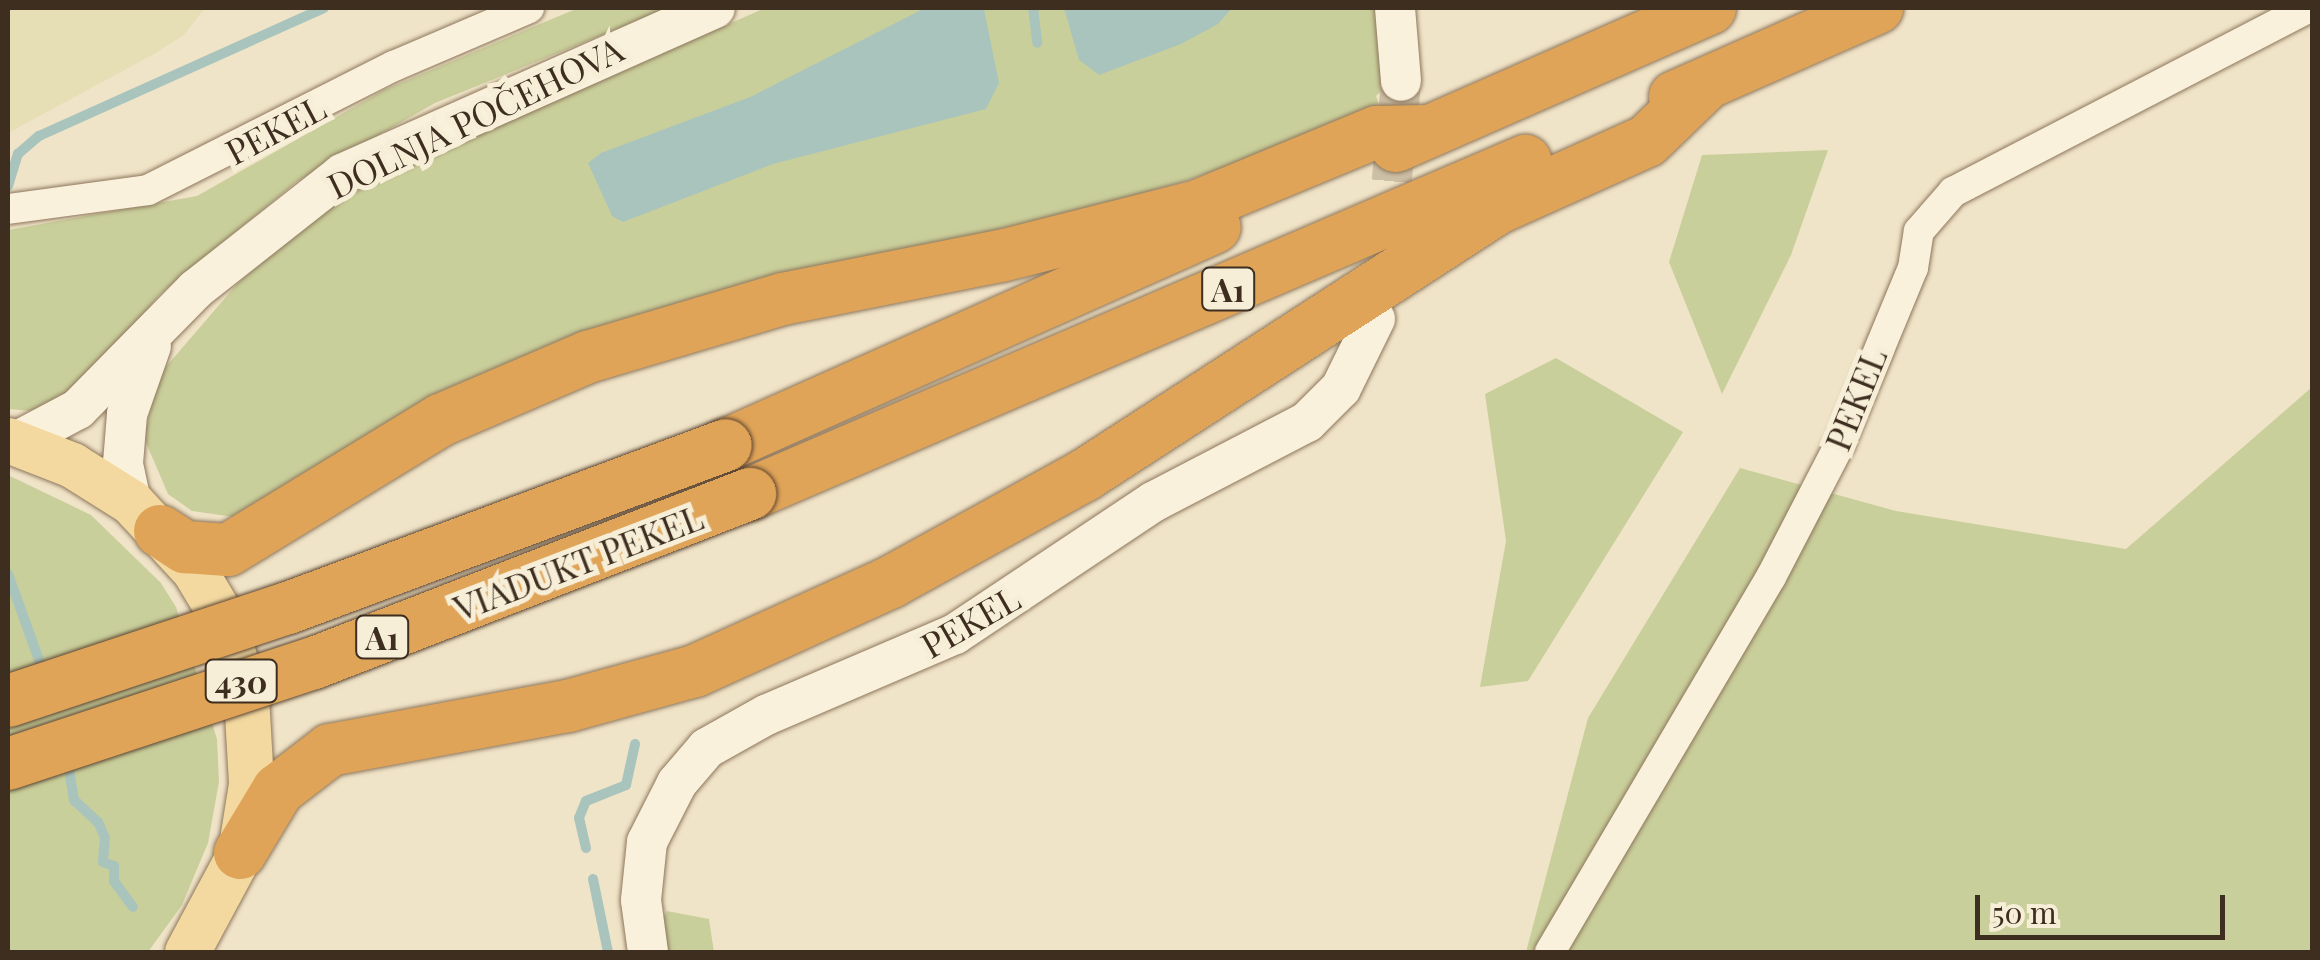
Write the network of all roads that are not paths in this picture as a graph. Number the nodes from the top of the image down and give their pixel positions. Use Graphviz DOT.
graph roads {
  1 [pos="529,8"];
  2 [pos="715,8"];
  3 [pos="1396,8"];
  4 [pos="1710,8"];
  5 [pos="1878,8"];
  6 [pos="2308,8"];
  7 [pos="1401,81"];
  8 [pos="1706,84"];
  9 [pos="1428,131"];
  10 [pos="8,209"];
  11 [pos="1374,319"];
  12 [pos="160,328"];
  13 [pos="12,441"];
  14 [pos="145,516"];
  15 [pos="8,702"];
  16 [pos="8,764"];
  17 [pos="240,853"];
  18 [pos="187,952"];
  19 [pos="648,952"];
  20 [pos="1550,952"];
  1 -- 10 [label="street, PEKEL"];
  2 -- 12 [label="main road, DOLNJA POČEHOVA"];
  3 -- 7 [label="main road"];
  4 -- 9 [label="highway, A1"];
  5 -- 8 [label="highway, A1"];
  6 -- 20 [label="street, PEKEL"];
  8 -- 16 [label="highway, VIADUKT PEKEL / A1, bridge"];
  8 -- 17 [label="highway"];
  9 -- 14 [label="highway"];
  9 -- 15 [label="highway, VIADUKT PEKEL / A1, bridge"];
  11 -- 19 [label="main road, PEKEL"];
  12 -- 13 [label="main road, DOLNJA POČEHOVA"];
  12 -- 14 [label="main road"];
  13 -- 14 [label="main road, 430"];
  14 -- 17 [label="main road, 430"];
  17 -- 18 [label="main road, 430"];
}
